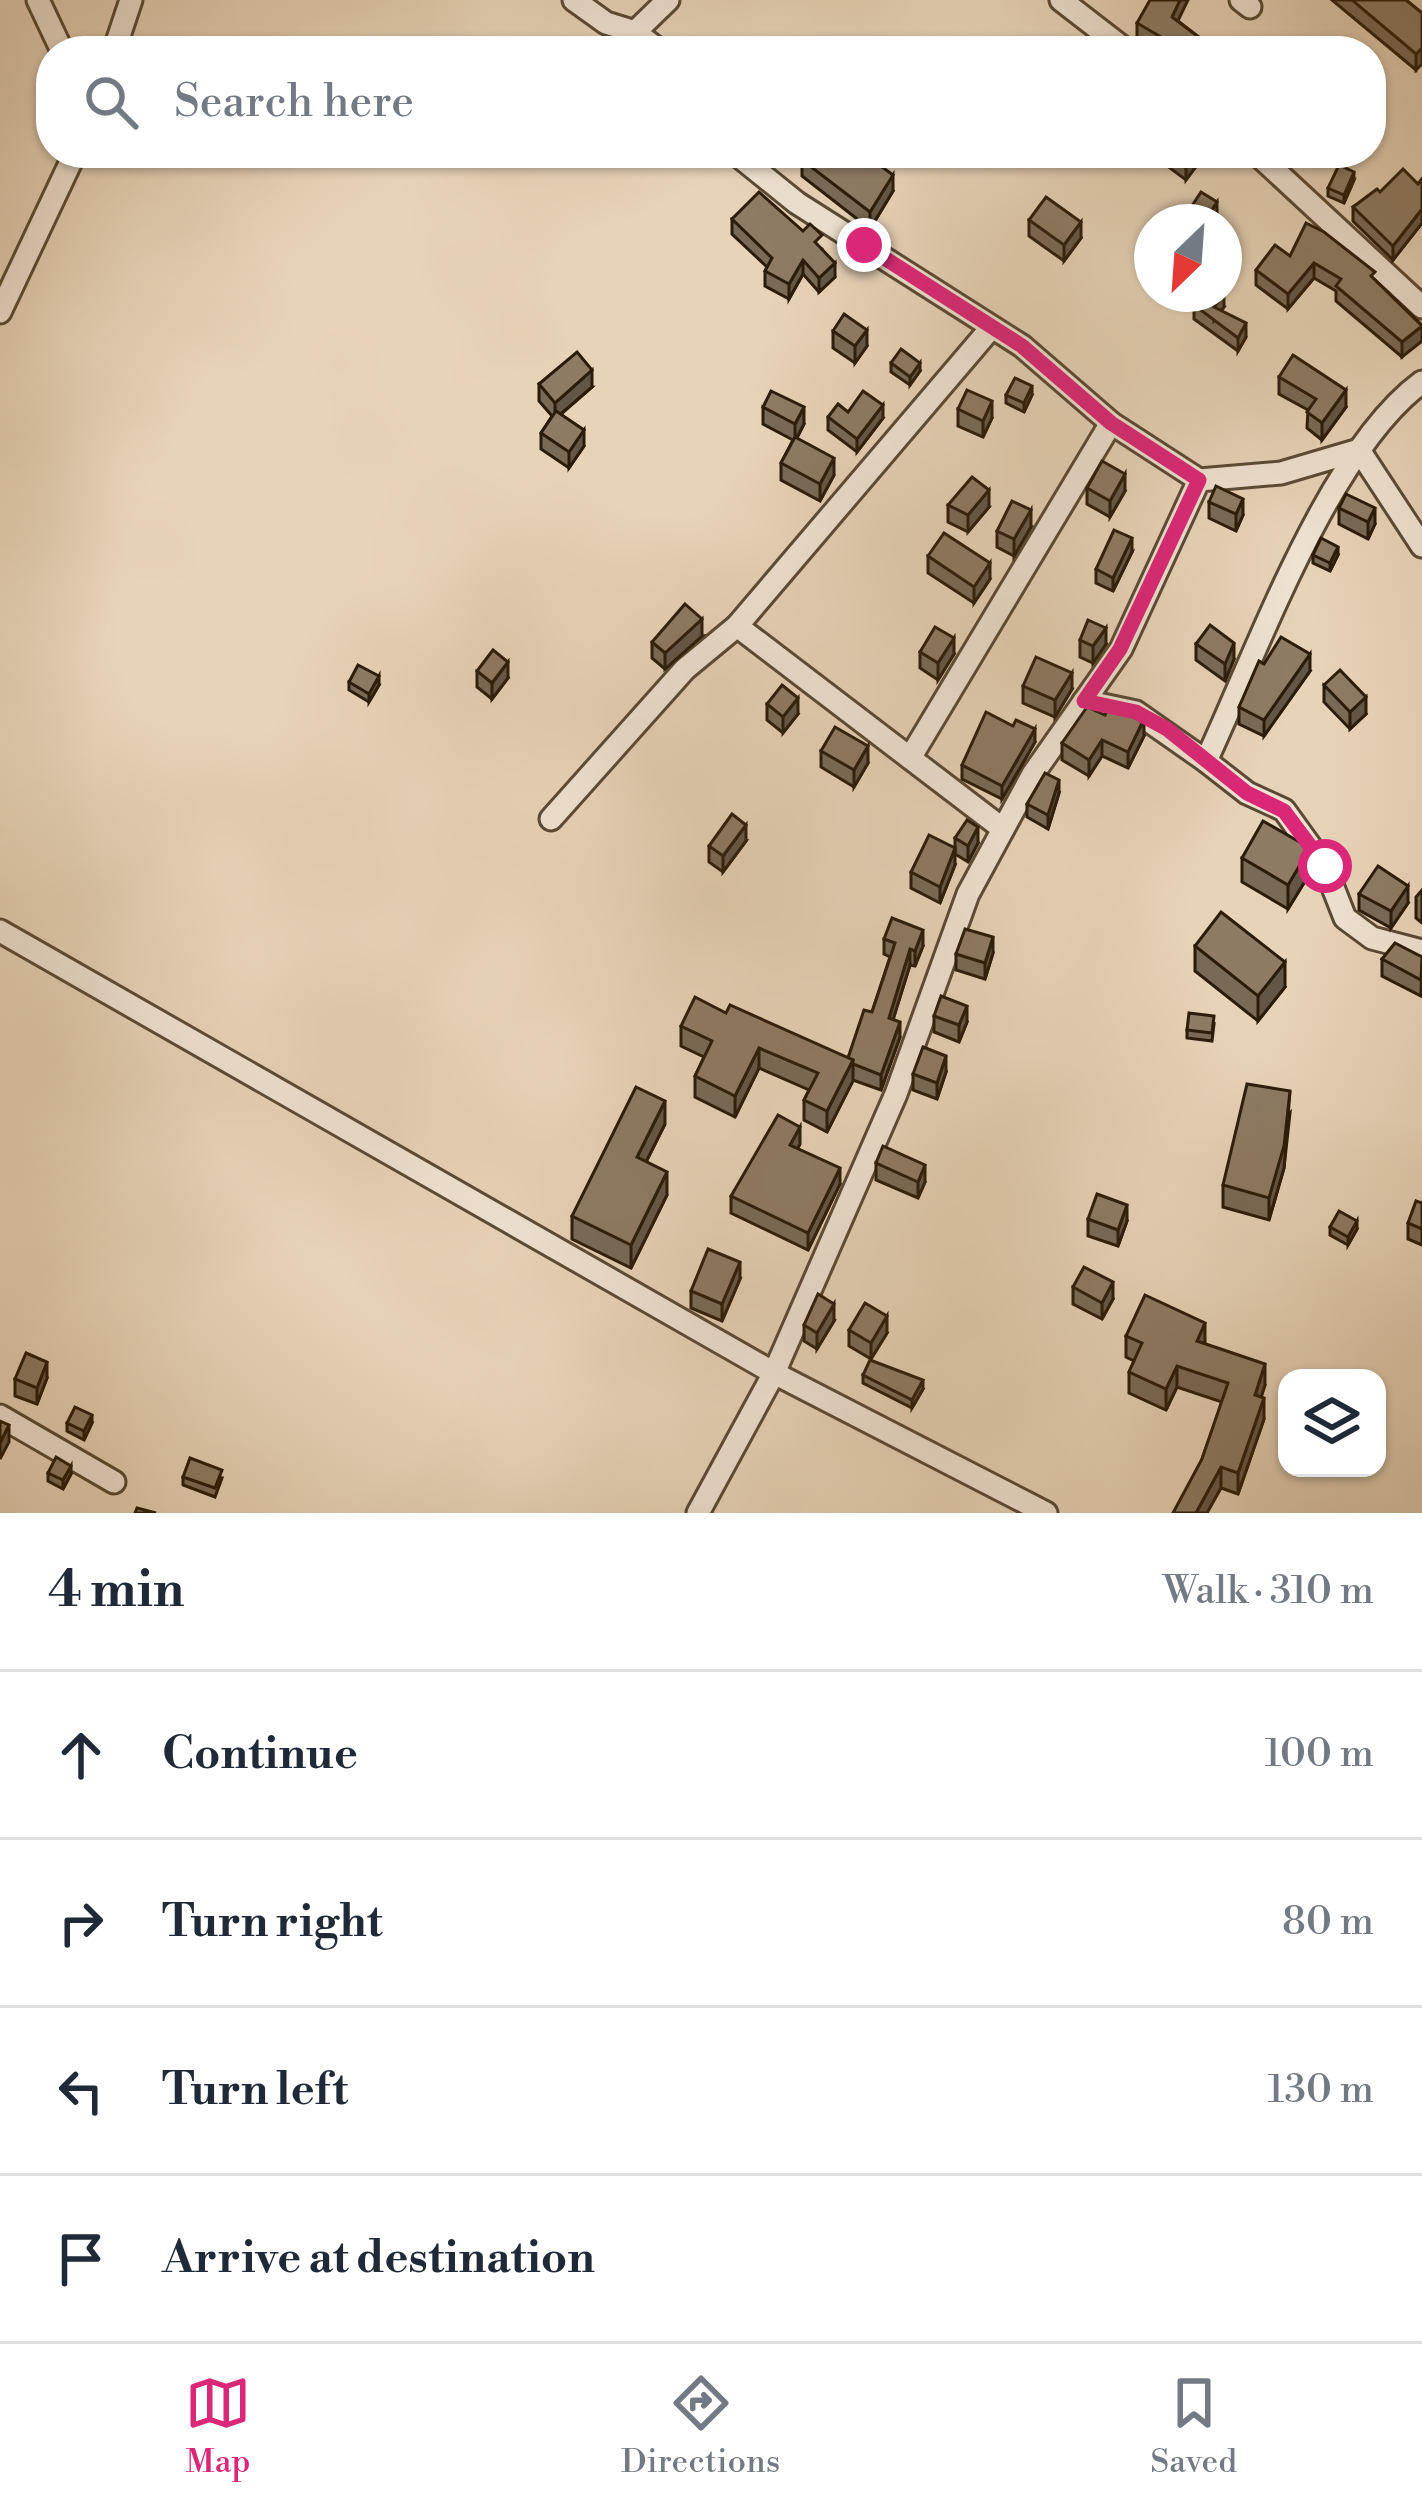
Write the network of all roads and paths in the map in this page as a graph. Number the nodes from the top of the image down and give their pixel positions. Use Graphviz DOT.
graph roads {
  1 [pos="38,0"];
  2 [pos="131,0"];
  3 [pos="574,0"];
  4 [pos="668,0"];
  5 [pos="1061,0"];
  6 [pos="635,32"];
  7 [pos="55,36"];
  8 [pos="119,36"];
  9 [pos="640,36"];
  10 [pos="1108,36"];
  11 [pos="67,168"];
  12 [pos="754,168"];
  13 [pos="1272,168"];
  14 [pos="1422,307"];
  15 [pos="0,312"];
  16 [pos="992,328"];
  17 [pos="1422,382"];
  18 [pos="1111,423"];
  19 [pos="1359,451"];
  20 [pos="1199,480"];
  21 [pos="1422,546"];
  22 [pos="737,626"];
  23 [pos="1084,701"];
  24 [pos="910,758"];
  25 [pos="1206,761"];
  26 [pos="551,819"];
  27 [pos="1004,829"];
  28 [pos="0,931"];
  29 [pos="1422,951"];
  30 [pos="774,1373"];
  31 [pos="0,1416"];
  32 [pos="114,1481"];
  33 [pos="698,1513"];
  34 [pos="1046,1513"];
  1 -- 7 [label="street"];
  2 -- 8 [label="street"];
  3 -- 6 [label="street"];
  4 -- 6 [label="street"];
  5 -- 10 [label="street"];
  6 -- 9 [label="street"];
  11 -- 15 [label="street"];
  12 -- 16 [label="street"];
  13 -- 14 [label="street"];
  16 -- 18 [label="street"];
  16 -- 22 [label="street"];
  17 -- 19 [label="street"];
  18 -- 20 [label="street"];
  18 -- 24 [label="street"];
  19 -- 20 [label="street"];
  19 -- 21 [label="street"];
  19 -- 25 [label="street"];
  20 -- 23 [label="street"];
  22 -- 24 [label="street"];
  22 -- 26 [label="street"];
  23 -- 25 [label="street"];
  23 -- 27 [label="street"];
  24 -- 27 [label="street"];
  25 -- 29 [label="street"];
  27 -- 30 [label="street"];
  28 -- 30 [label="street"];
  30 -- 33 [label="street"];
  30 -- 34 [label="street"];
  31 -- 32 [label="street"];
}
